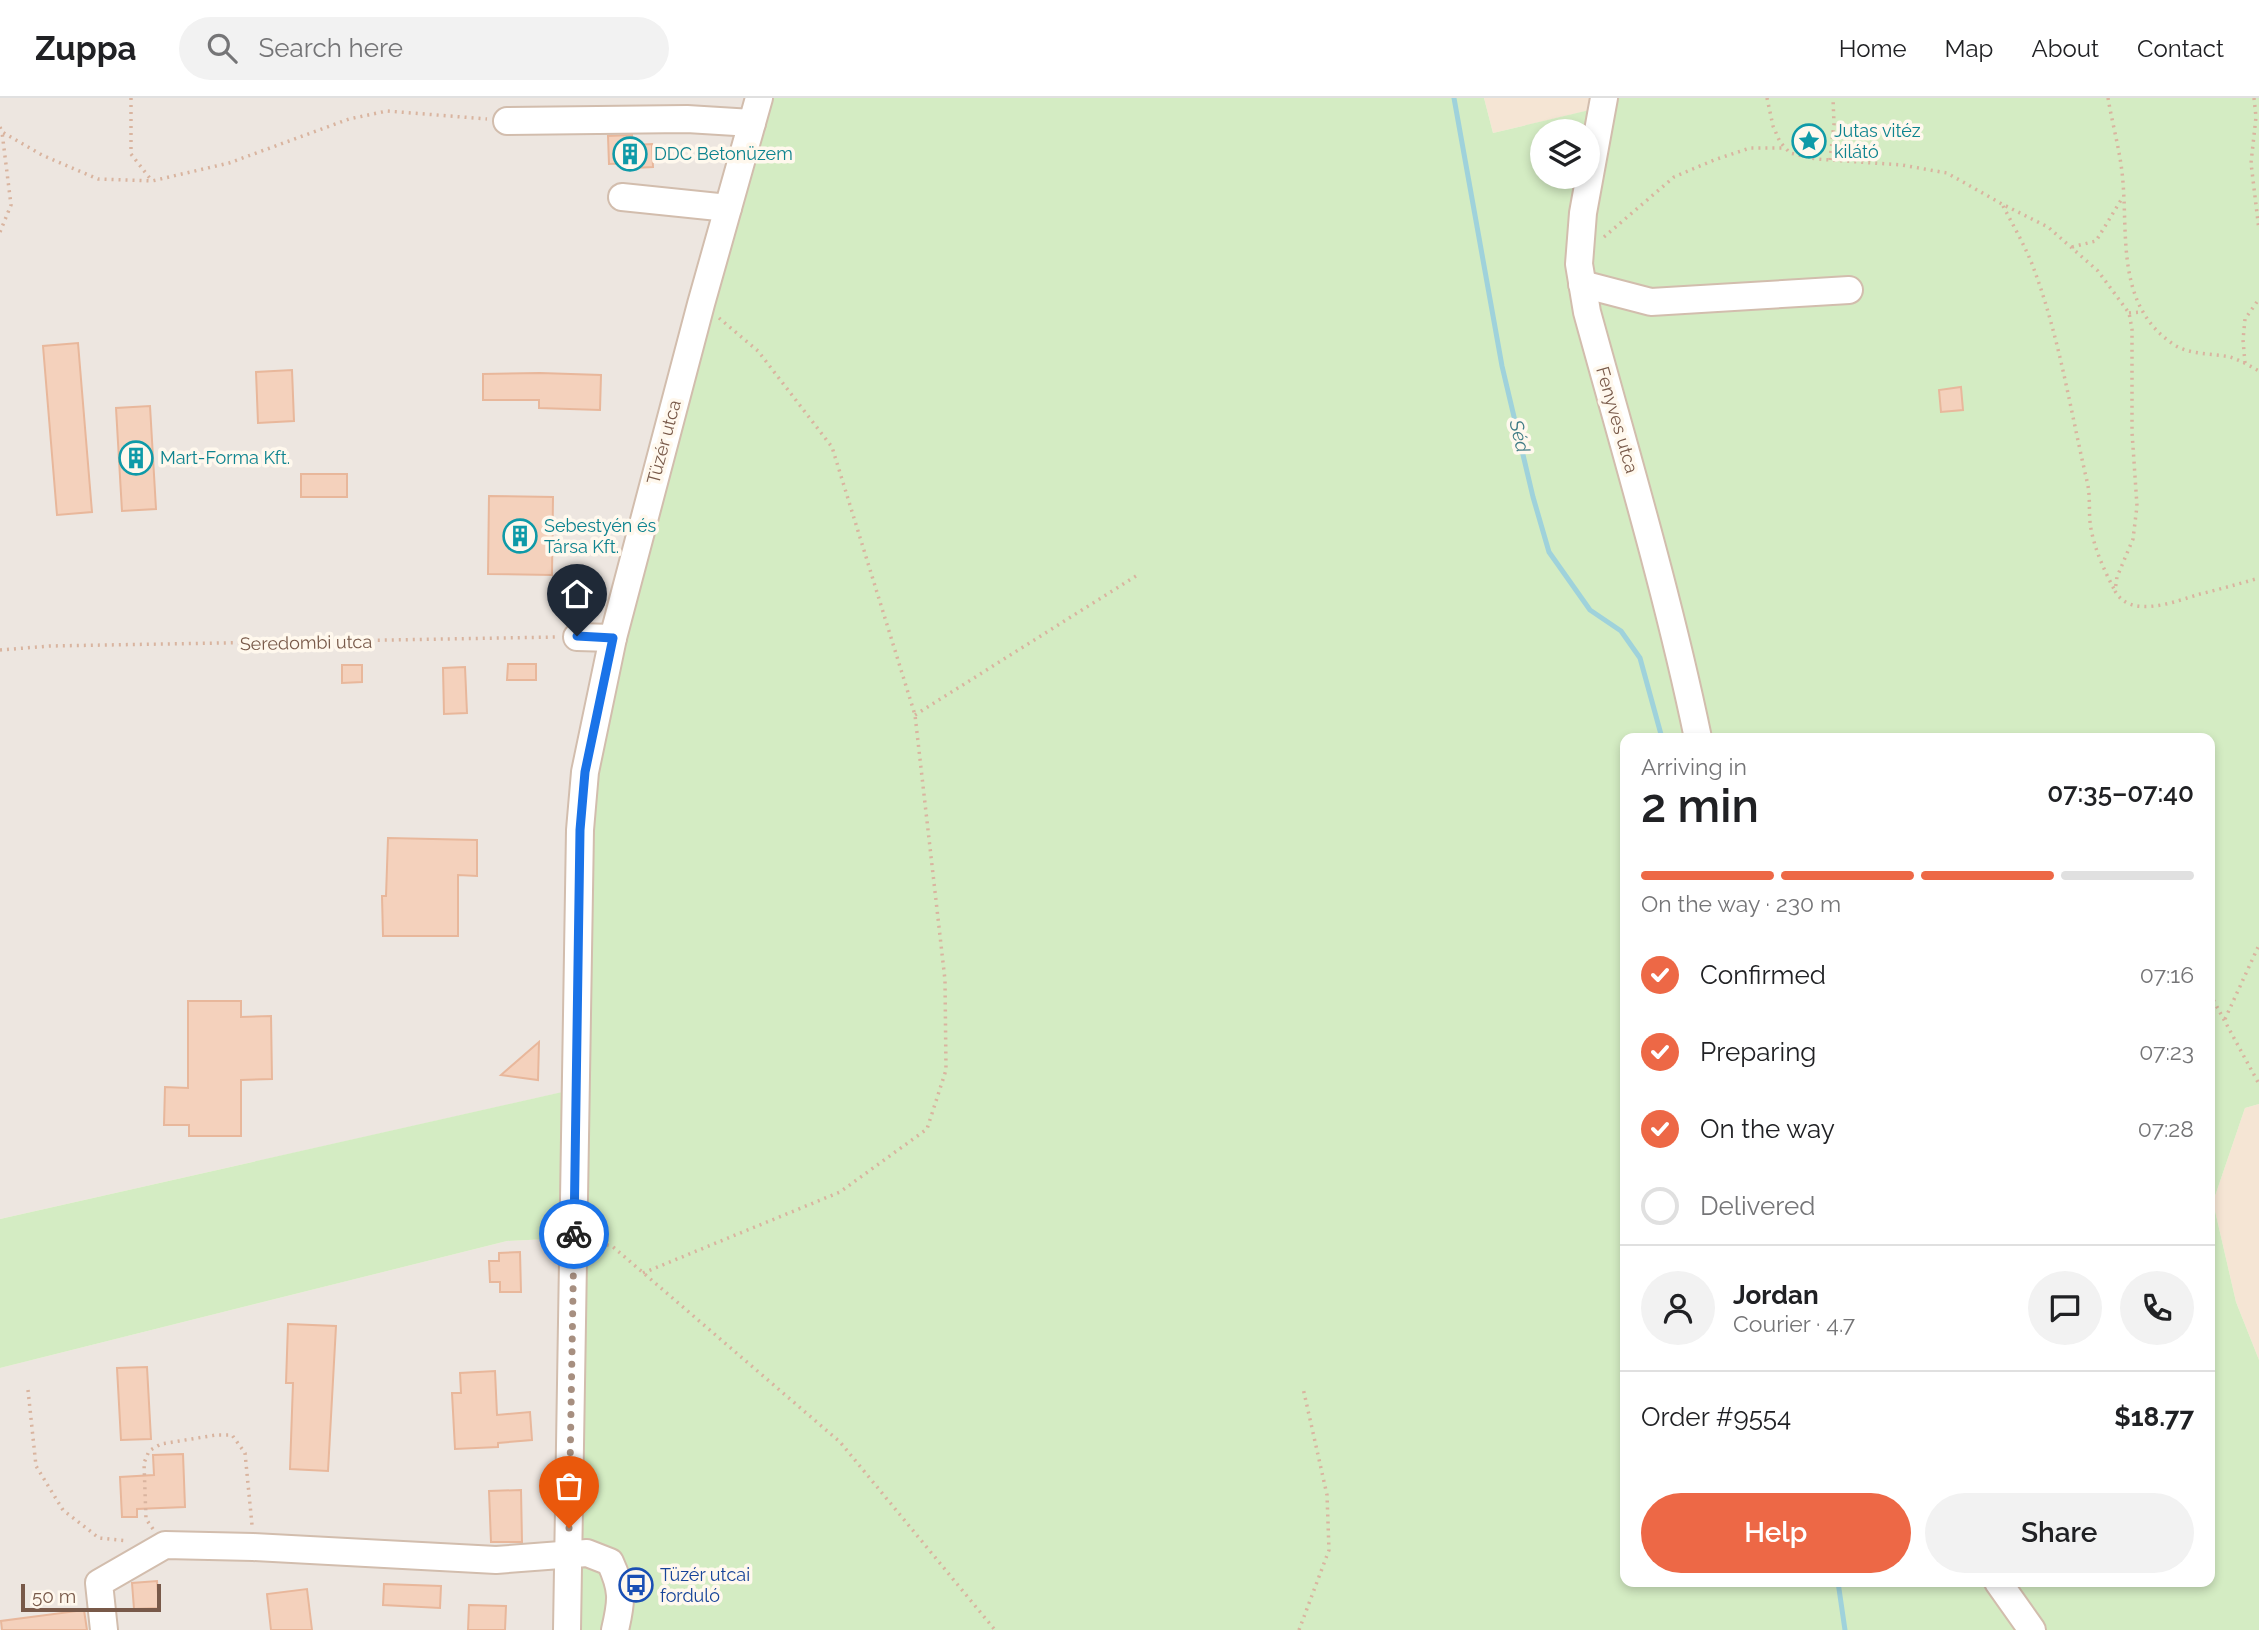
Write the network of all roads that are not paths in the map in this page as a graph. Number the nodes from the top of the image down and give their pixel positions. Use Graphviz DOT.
graph roads {
  1 [pos="1601,101"];
  2 [pos="686,108"];
  3 [pos="537,109"];
  4 [pos="756,110"];
  5 [pos="507,121"];
  6 [pos="622,197"];
  7 [pos="728,208"];
  8 [pos="1581,274"];
  9 [pos="1849,290"];
  10 [pos="577,636"];
  11 [pos="613,638"];
  12 [pos="1697,733"];
  13 [pos="569,1555"];
  14 [pos="2002,1587"];
  15 [pos="104,1630"];
  16 [pos="567,1630"];
  17 [pos="615,1630"];
  18 [pos="2032,1630"];
  1 -- 8 [label="street, Fenyves utca"];
  2 -- 3 [label="street"];
  2 -- 4 [label="street"];
  3 -- 5 [label="street"];
  4 -- 7 [label="street, Tüzér utca"];
  6 -- 7 [label="street"];
  7 -- 11 [label="street, Tüzér utca"];
  8 -- 9 [label="street"];
  8 -- 12 [label="street, Fenyves utca"];
  10 -- 11 [label="street"];
  11 -- 13 [label="street, Tüzér utca"];
  13 -- 15 [label="street"];
  13 -- 16 [label="street, Tüzér utca"];
  13 -- 17 [label="street"];
  14 -- 18 [label="street"];
}
